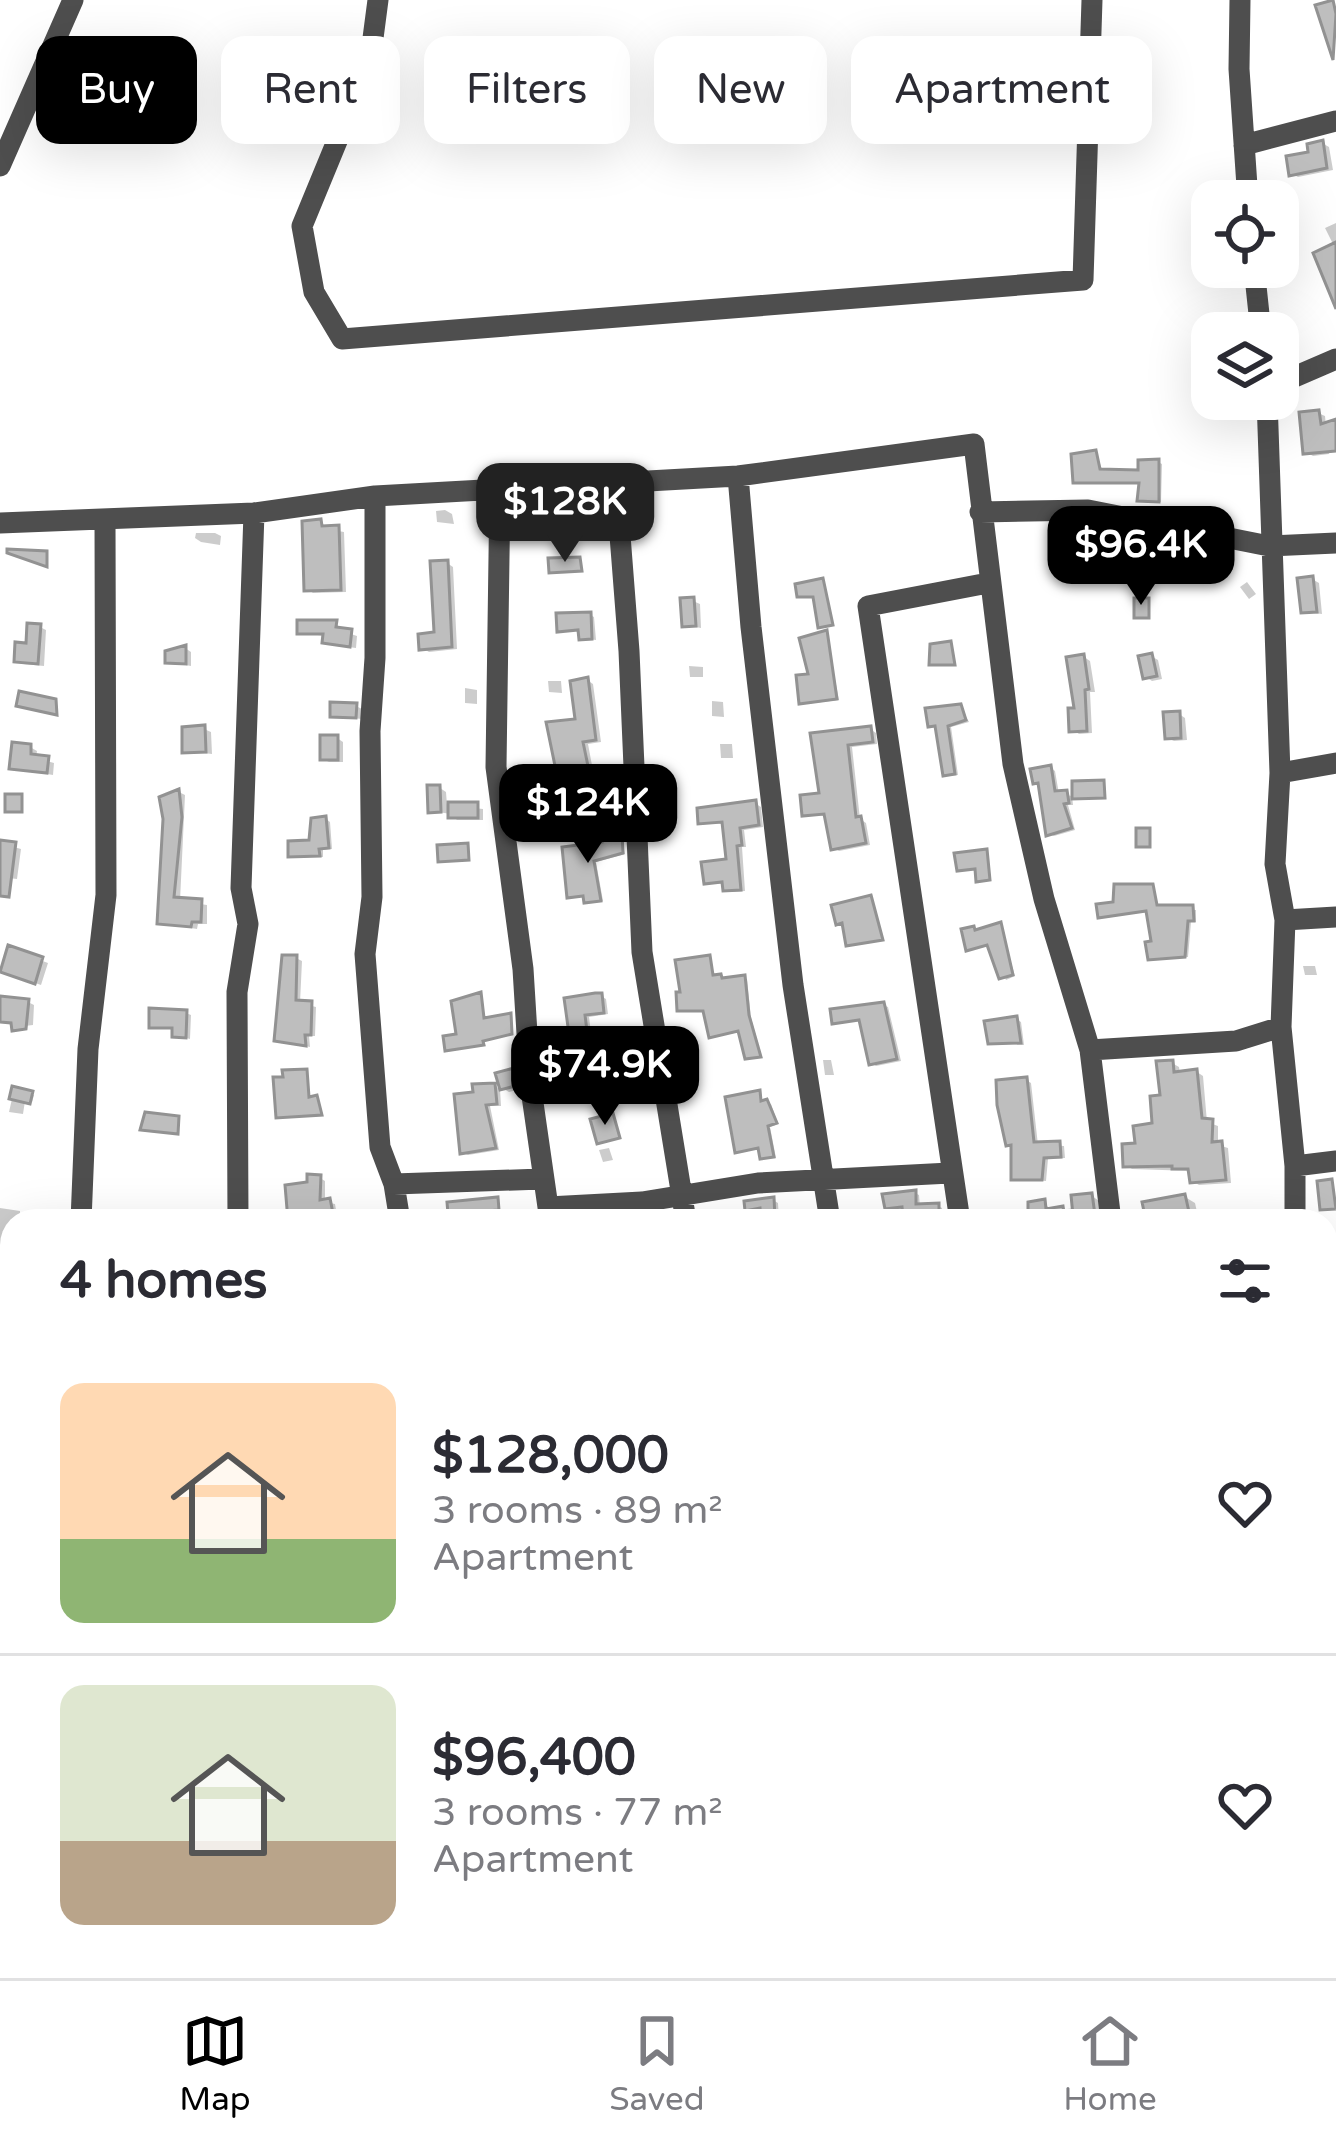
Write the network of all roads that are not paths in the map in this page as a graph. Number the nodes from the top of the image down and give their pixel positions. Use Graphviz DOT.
graph roads {
  1 [pos="73,0"];
  2 [pos="378,0"];
  3 [pos="1092,0"];
  4 [pos="1240,0"];
  5 [pos="1336,121"];
  6 [pos="1244,145"];
  7 [pos="0,166"];
  8 [pos="1246,180"];
  9 [pos="1336,359"];
  10 [pos="1299,375"];
  11 [pos="1267,420"];
  12 [pos="738,476"];
  13 [pos="616,484"];
  14 [pos="500,488"];
  15 [pos="375,496"];
  16 [pos="980,512"];
  17 [pos="254,513"];
  18 [pos="105,520"];
  19 [pos="0,523"];
  20 [pos="1336,543"];
  21 [pos="1269,545"];
  22 [pos="988,583"];
  23 [pos="1336,763"];
  24 [pos="1280,773"];
  25 [pos="1336,917"];
  26 [pos="1285,920"];
  27 [pos="1281,1027"];
  28 [pos="1090,1050"];
  29 [pos="1336,1161"];
  30 [pos="1295,1166"];
  31 [pos="950,1173"];
  32 [pos="542,1179"];
  33 [pos="826,1182"];
  34 [pos="394,1184"];
  35 [pos="684,1195"];
  36 [pos="81,1209"];
  37 [pos="238,1209"];
  38 [pos="398,1209"];
  39 [pos="548,1209"];
  40 [pos="579,1209"];
  41 [pos="685,1209"];
  42 [pos="829,1209"];
  43 [pos="958,1209"];
  44 [pos="1110,1209"];
  45 [pos="1295,1209"];
  1 -- 7 [label="street"];
  2 -- 3 [label="street"];
  4 -- 6 [label="street"];
  5 -- 6 [label="street"];
  6 -- 8 [label="street"];
  9 -- 10 [label="street"];
  11 -- 21 [label="street"];
  12 -- 13 [label="street"];
  12 -- 16 [label="street"];
  12 -- 33 [label="street"];
  13 -- 14 [label="street"];
  13 -- 35 [label="street"];
  14 -- 15 [label="street"];
  14 -- 32 [label="street"];
  15 -- 17 [label="street"];
  15 -- 34 [label="street"];
  16 -- 21 [label="street"];
  16 -- 22 [label="street"];
  17 -- 18 [label="street"];
  17 -- 37 [label="street"];
  18 -- 19 [label="street"];
  18 -- 36 [label="street"];
  20 -- 21 [label="street"];
  21 -- 24 [label="street"];
  22 -- 28 [label="street"];
  22 -- 31 [label="street"];
  23 -- 24 [label="street"];
  24 -- 26 [label="street"];
  25 -- 26 [label="street"];
  26 -- 27 [label="street"];
  27 -- 28 [label="street"];
  27 -- 30 [label="street"];
  28 -- 44 [label="street"];
  29 -- 30 [label="street"];
  30 -- 45 [label="street"];
  31 -- 33 [label="street"];
  31 -- 43 [label="street"];
  32 -- 34 [label="street"];
  32 -- 39 [label="street"];
  33 -- 35 [label="street"];
  33 -- 42 [label="street"];
  34 -- 38 [label="street"];
  35 -- 40 [label="street"];
  35 -- 41 [label="street"];
}
